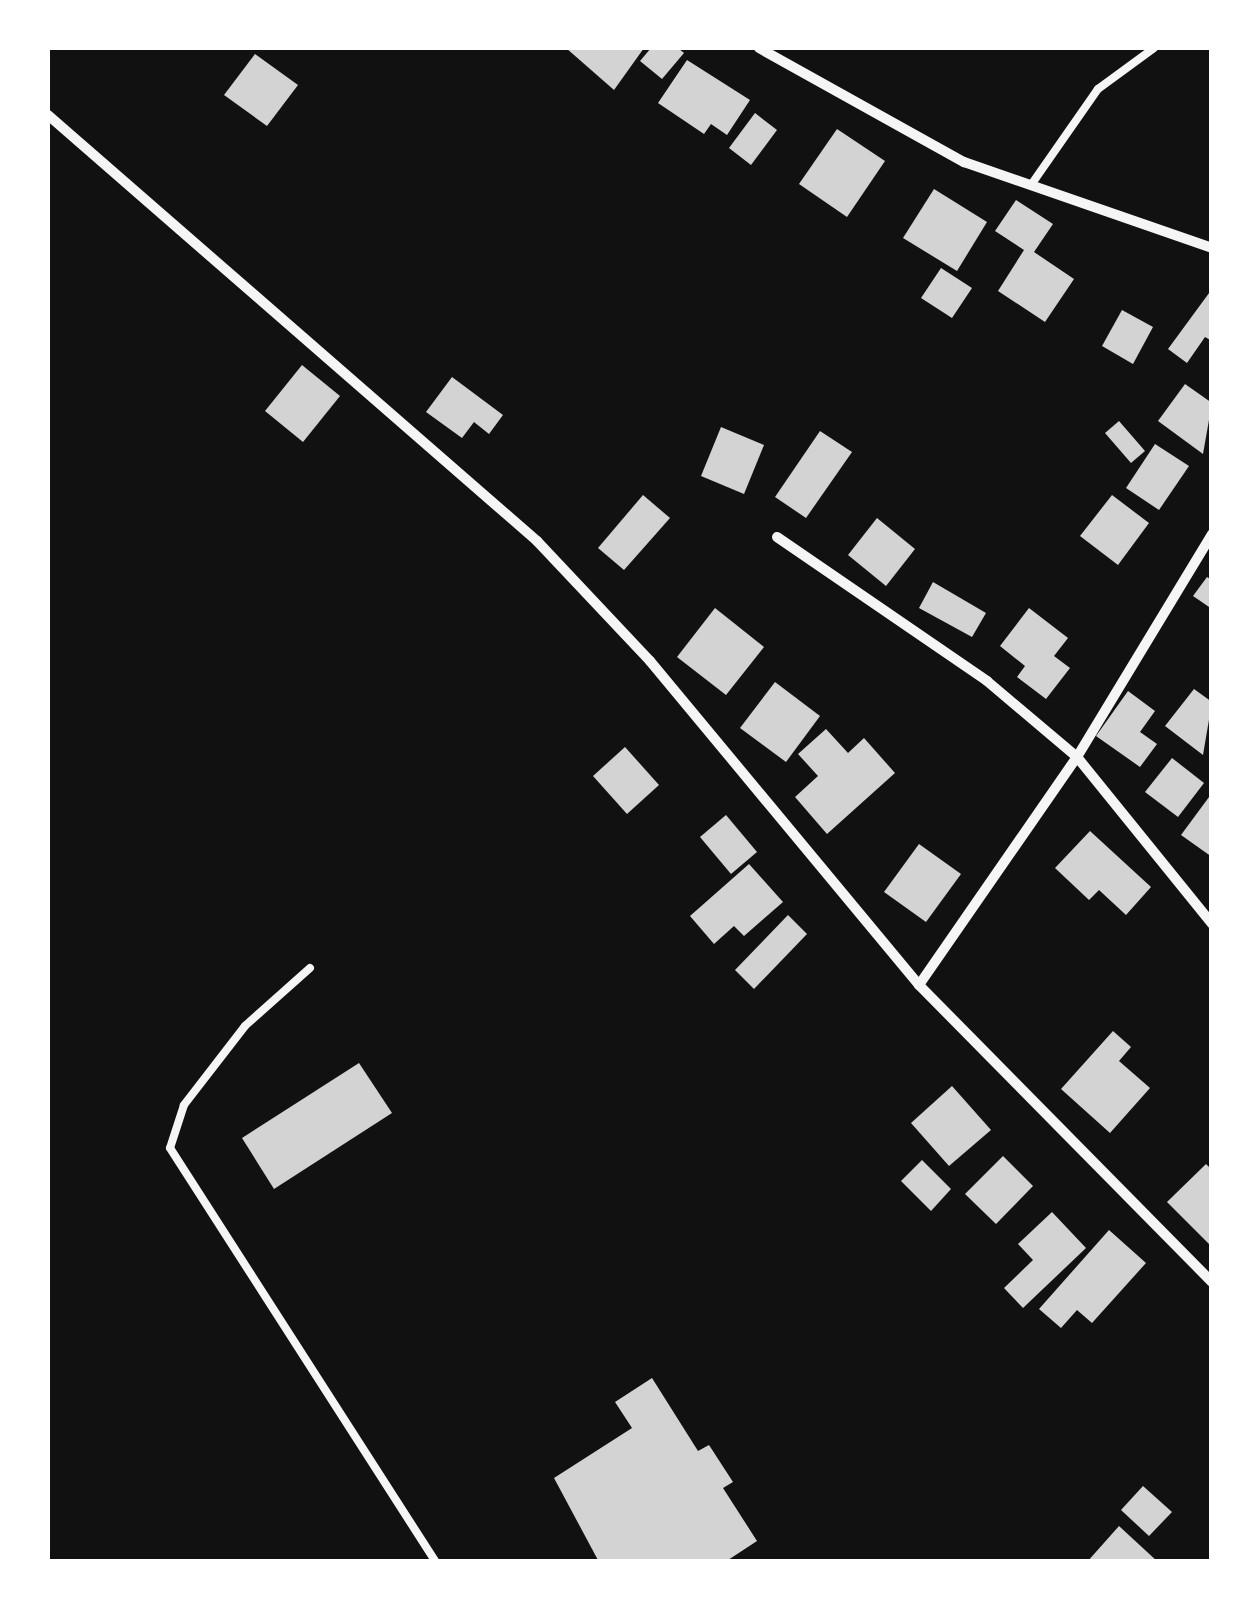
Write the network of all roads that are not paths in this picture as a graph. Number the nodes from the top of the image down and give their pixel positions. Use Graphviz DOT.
graph roads {
  1 [pos="759,48"];
  2 [pos="1154,48"];
  3 [pos="48,115"];
  4 [pos="1032,185"];
  5 [pos="1212,248"];
  6 [pos="1212,534"];
  7 [pos="777,537"];
  8 [pos="1077,757"];
  9 [pos="1212,924"];
  10 [pos="310,968"];
  11 [pos="919,985"];
  12 [pos="1212,1282"];
  13 [pos="436,1562"];
  1 -- 4 [label="street"];
  2 -- 4 [label="lane"];
  3 -- 11 [label="street"];
  4 -- 5 [label="street"];
  6 -- 8 [label="street"];
  7 -- 8 [label="street"];
  8 -- 9 [label="street"];
  8 -- 11 [label="street"];
  10 -- 13 [label="lane"];
  11 -- 12 [label="street"];
}
